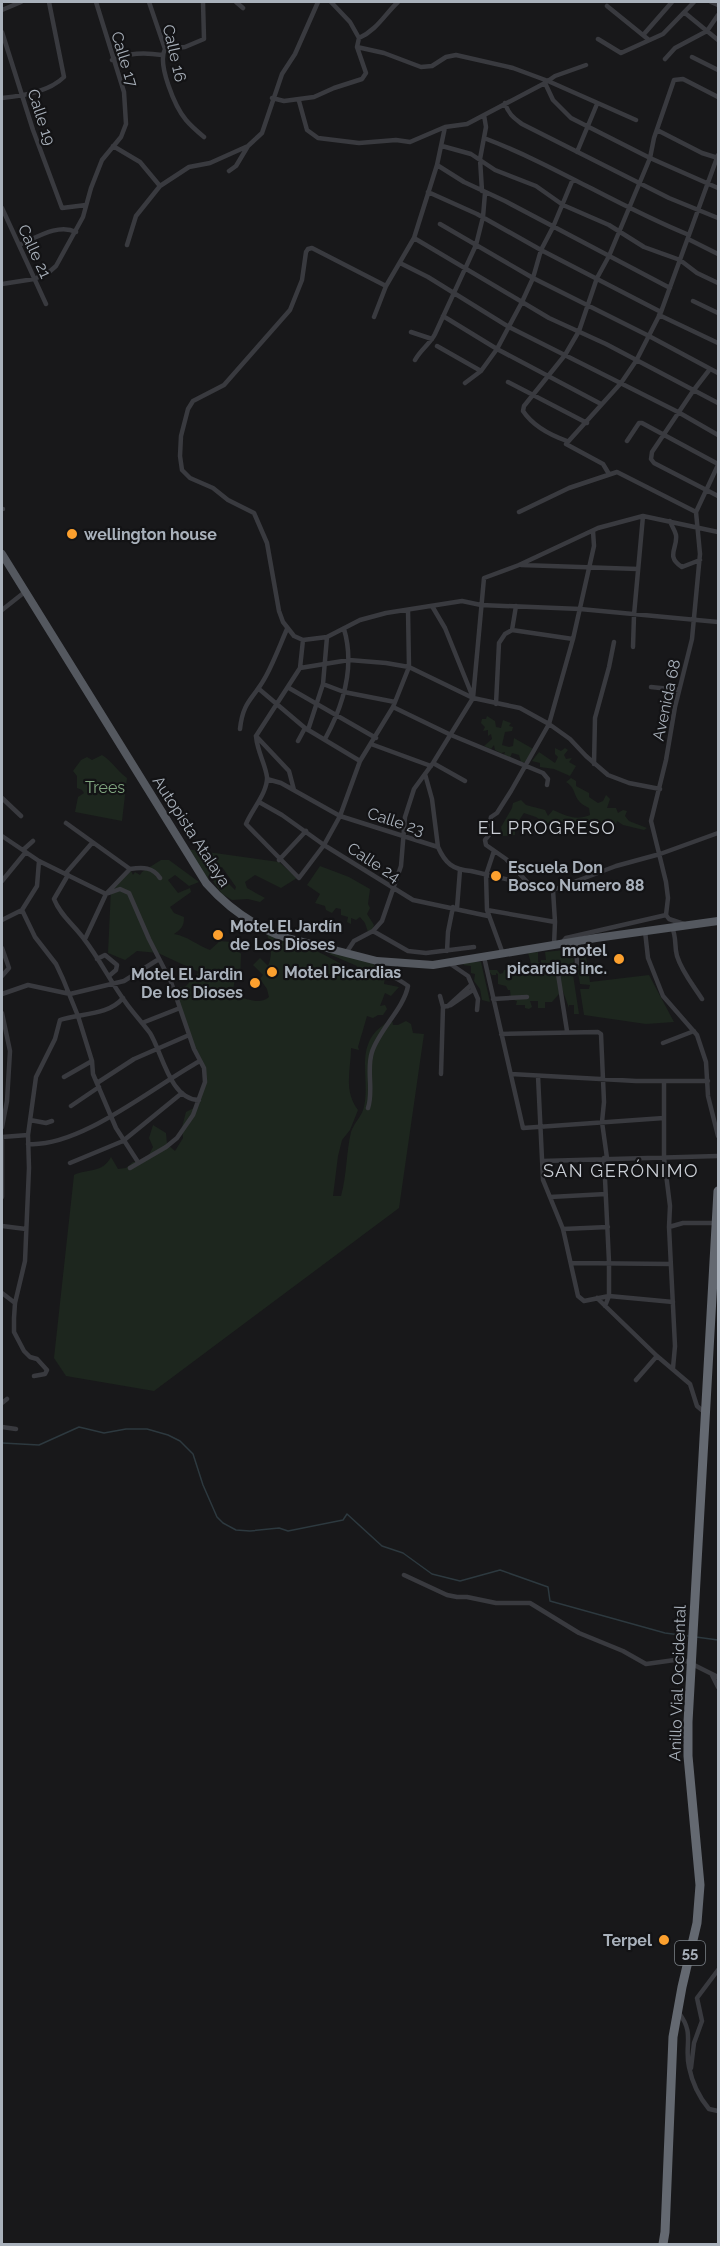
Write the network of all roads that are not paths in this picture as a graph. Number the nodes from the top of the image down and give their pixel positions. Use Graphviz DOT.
graph roads {
  1 [pos="21,2"];
  2 [pos="49,2"];
  3 [pos="96,2"];
  4 [pos="149,2"];
  5 [pos="203,2"];
  6 [pos="236,2"];
  7 [pos="318,2"];
  8 [pos="331,2"];
  9 [pos="398,2"];
  10 [pos="672,2"];
  11 [pos="694,2"];
  12 [pos="711,2"];
  13 [pos="718,5"];
  14 [pos="607,6"];
  15 [pos="243,9"];
  16 [pos="2,10"];
  17 [pos="685,13"];
  18 [pos="718,15"];
  19 [pos="707,31"];
  20 [pos="2,32"];
  21 [pos="644,34"];
  22 [pos="359,38"];
  23 [pos="598,39"];
  24 [pos="718,39"];
  25 [pos="649,40"];
  26 [pos="357,47"];
  27 [pos="165,48"];
  28 [pos="162,55"];
  29 [pos="692,57"];
  30 [pos="665,59"];
  31 [pos="112,60"];
  32 [pos="586,65"];
  33 [pos="718,70"];
  34 [pos="547,82"];
  35 [pos="22,96"];
  36 [pos="2,98"];
  37 [pos="272,98"];
  38 [pos="718,98"];
  39 [pos="298,101"];
  40 [pos="506,104"];
  41 [pos="597,104"];
  42 [pos="484,115"];
  43 [pos="636,120"];
  44 [pos="445,127"];
  45 [pos="586,127"];
  46 [pos="657,130"];
  47 [pos="204,137"];
  48 [pos="484,138"];
  49 [pos="113,146"];
  50 [pos="248,146"];
  51 [pos="442,146"];
  52 [pos="577,152"];
  53 [pos="718,157"];
  54 [pos="650,158"];
  55 [pos="480,159"];
  56 [pos="437,165"];
  57 [pos="229,171"];
  58 [pos="573,179"];
  59 [pos="639,182"];
  60 [pos="709,185"];
  61 [pos="160,186"];
  62 [pos="718,188"];
  63 [pos="428,192"];
  64 [pos="483,192"];
  65 [pos="86,205"];
  66 [pos="563,205"];
  67 [pos="2,208"];
  68 [pos="629,208"];
  69 [pos="699,210"];
  70 [pos="483,217"];
  71 [pos="718,218"];
  72 [pos="440,224"];
  73 [pos="553,227"];
  74 [pos="620,231"];
  75 [pos="76,232"];
  76 [pos="689,237"];
  77 [pos="414,238"];
  78 [pos="19,245"];
  79 [pos="127,245"];
  80 [pos="476,245"];
  81 [pos="541,250"];
  82 [pos="718,254"];
  83 [pos="609,256"];
  84 [pos="680,260"];
  85 [pos="400,263"];
  86 [pos="466,269"];
  87 [pos="533,278"];
  88 [pos="597,278"];
  89 [pos="34,279"];
  90 [pos="718,283"];
  91 [pos="2,284"];
  92 [pos="386,286"];
  93 [pos="670,288"];
  94 [pos="454,294"];
  95 [pos="693,301"];
  96 [pos="522,302"];
  97 [pos="46,304"];
  98 [pos="589,306"];
  99 [pos="718,313"];
  100 [pos="660,314"];
  101 [pos="443,316"];
  102 [pos="374,317"];
  103 [pos="509,327"];
  104 [pos="579,331"];
  105 [pos="411,332"];
  106 [pos="649,336"];
  107 [pos="432,339"];
  108 [pos="718,343"];
  109 [pos="437,346"];
  110 [pos="497,349"];
  111 [pos="565,355"];
  112 [pos="415,360"];
  113 [pos="636,361"];
  114 [pos="710,369"];
  115 [pos="481,371"];
  116 [pos="718,373"];
  117 [pos="549,375"];
  118 [pos="508,382"];
  119 [pos="465,383"];
  120 [pos="621,383"];
  121 [pos="693,391"];
  122 [pos="535,394"];
  123 [pos="718,403"];
  124 [pos="601,404"];
  125 [pos="678,412"];
  126 [pos="587,423"];
  127 [pos="664,435"];
  128 [pos="718,435"];
  129 [pos="567,441"];
  130 [pos="627,441"];
  131 [pos="718,464"];
  132 [pos="609,474"];
  133 [pos="706,489"];
  134 [pos="718,496"];
  135 [pos="519,512"];
  136 [pos="696,512"];
  137 [pos="643,516"];
  138 [pos="670,521"];
  139 [pos="698,529"];
  140 [pos="593,531"];
  141 [pos="718,532"];
  142 [pos="2,554"];
  143 [pos="700,560"];
  144 [pos="519,565"];
  145 [pos="589,568"];
  146 [pos="638,569"];
  147 [pos="26,591"];
  148 [pos="482,605"];
  149 [pos="432,606"];
  150 [pos="516,606"];
  151 [pos="580,609"];
  152 [pos="2,610"];
  153 [pos="408,610"];
  154 [pos="634,615"];
  155 [pos="695,620"];
  156 [pos="718,622"];
  157 [pos="287,629"];
  158 [pos="344,629"];
  159 [pos="513,630"];
  160 [pos="327,638"];
  161 [pos="573,639"];
  162 [pos="303,640"];
  163 [pos="614,642"];
  164 [pos="633,647"];
  165 [pos="349,660"];
  166 [pos="326,663"];
  167 [pos="408,667"];
  168 [pos="300,668"];
  169 [pos="323,684"];
  170 [pos="651,687"];
  171 [pos="289,688"];
  172 [pos="259,689"];
  173 [pos="679,690"];
  174 [pos="344,692"];
  175 [pos="473,698"];
  176 [pos="277,704"];
  177 [pos="394,704"];
  178 [pos="496,704"];
  179 [pos="316,705"];
  180 [pos="338,716"];
  181 [pos="549,724"];
  182 [pos="240,729"];
  183 [pos="306,729"];
  184 [pos="451,735"];
  185 [pos="256,736"];
  186 [pos="376,738"];
  187 [pos="326,739"];
  188 [pos="298,741"];
  189 [pos="371,744"];
  190 [pos="360,761"];
  191 [pos="594,764"];
  192 [pos="432,765"];
  193 [pos="524,767"];
  194 [pos="425,774"];
  195 [pos="267,778"];
  196 [pos="465,781"];
  197 [pos="547,784"];
  198 [pos="660,789"];
  199 [pos="294,790"];
  200 [pos="2,798"];
  201 [pos="259,802"];
  202 [pos="21,816"];
  203 [pos="340,816"];
  204 [pos="66,823"];
  205 [pos="306,831"];
  206 [pos="718,833"];
  207 [pos="402,835"];
  208 [pos="3,839"];
  209 [pos="33,841"];
  210 [pos="92,843"];
  211 [pos="324,845"];
  212 [pos="438,847"];
  213 [pos="495,851"];
  214 [pos="24,852"];
  215 [pos="660,854"];
  216 [pos="279,860"];
  217 [pos="39,861"];
  218 [pos="130,869"];
  219 [pos="460,870"];
  220 [pos="67,874"];
  221 [pos="486,875"];
  222 [pos="160,878"];
  223 [pos="2,881"];
  224 [pos="530,886"];
  225 [pos="394,888"];
  226 [pos="553,890"];
  227 [pos="106,894"];
  228 [pos="455,908"];
  229 [pos="22,910"];
  230 [pos="488,913"];
  231 [pos="666,915"];
  232 [pos="2,920"];
  233 [pos="718,921"];
  234 [pos="555,922"];
  235 [pos="690,925"];
  236 [pos="672,927"];
  237 [pos="373,931"];
  238 [pos="645,931"];
  239 [pos="85,939"];
  240 [pos="576,941"];
  241 [pos="557,944"];
  242 [pos="2,948"];
  243 [pos="474,948"];
  244 [pos="447,951"];
  245 [pos="346,953"];
  246 [pos="503,954"];
  247 [pos="484,957"];
  248 [pos="97,959"];
  249 [pos="159,959"];
  250 [pos="377,961"];
  251 [pos="449,963"];
  252 [pos="2,976"];
  253 [pos="109,976"];
  254 [pos="113,984"];
  255 [pos="472,988"];
  256 [pos="2,994"];
  257 [pos="70,994"];
  258 [pos="440,996"];
  259 [pos="527,997"];
  260 [pos="123,998"];
  261 [pos="493,999"];
  262 [pos="702,999"];
  263 [pos="446,1006"];
  264 [pos="180,1008"];
  265 [pos="477,1010"];
  266 [pos="2,1013"];
  267 [pos="78,1016"];
  268 [pos="142,1023"];
  269 [pos="3,1026"];
  270 [pos="567,1031"];
  271 [pos="694,1031"];
  272 [pos="501,1034"];
  273 [pos="189,1035"];
  274 [pos="663,1043"];
  275 [pos="157,1048"];
  276 [pos="200,1060"];
  277 [pos="92,1061"];
  278 [pos="441,1074"];
  279 [pos="511,1074"];
  280 [pos="538,1076"];
  281 [pos="64,1077"];
  282 [pos="170,1078"];
  283 [pos="603,1079"];
  284 [pos="708,1081"];
  285 [pos="664,1082"];
  286 [pos="98,1085"];
  287 [pos="182,1094"];
  288 [pos="199,1100"];
  289 [pos="71,1106"];
  290 [pos="368,1108"];
  291 [pos="112,1116"];
  292 [pos="664,1118"];
  293 [pos="30,1120"];
  294 [pos="52,1121"];
  295 [pos="602,1122"];
  296 [pos="2,1127"];
  297 [pos="541,1127"];
  298 [pos="28,1135"];
  299 [pos="718,1136"];
  300 [pos="2,1138"];
  301 [pos="123,1141"];
  302 [pos="28,1144"];
  303 [pos="2,1156"];
  304 [pos="718,1156"];
  305 [pos="605,1158"];
  306 [pos="664,1158"];
  307 [pos="542,1161"];
  308 [pos="138,1162"];
  309 [pos="70,1163"];
  310 [pos="130,1168"];
  311 [pos="718,1191"];
  312 [pos="606,1194"];
  313 [pos="2,1197"];
  314 [pos="550,1197"];
  315 [pos="717,1223"];
  316 [pos="2,1225"];
  317 [pos="608,1227"];
  318 [pos="669,1227"];
  319 [pos="26,1229"];
  320 [pos="563,1229"];
  321 [pos="609,1262"];
  322 [pos="572,1263"];
  323 [pos="671,1264"];
  324 [pos="2,1293"];
  325 [pos="609,1296"];
  326 [pos="597,1298"];
  327 [pos="673,1302"];
  328 [pos="15,1303"];
  329 [pos="605,1306"];
  330 [pos="657,1356"];
  331 [pos="673,1368"];
  332 [pos="34,1376"];
  333 [pos="636,1380"];
  334 [pos="7,1399"];
  335 [pos="2,1403"];
  336 [pos="706,1414"];
  337 [pos="2,1427"];
  338 [pos="16,1429"];
  339 [pos="404,1575"];
  340 [pos="691,1659"];
  341 [pos="712,1675"];
  342 [pos="718,1677"];
  343 [pos="718,1687"];
  344 [pos="718,1970"];
  345 [pos="677,2010"];
  346 [pos="690,2071"];
  347 [pos="718,2111"];
  348 [pos="663,2244"];
  1 -- 16 [label="street"];
  2 -- 35 [label="street"];
  3 -- 31 [label="street, Calle 17"];
  4 -- 27 [label="street, Calle 16"];
  5 -- 27 [label="street"];
  6 -- 15 [label="street"];
  7 -- 37 [label="street"];
  8 -- 22 [label="street"];
  9 -- 22 [label="street"];
  10 -- 21 [label="street"];
  11 -- 17 [label="street"];
  12 -- 13 [label="street"];
  14 -- 21 [label="street"];
  17 -- 19 [label="street"];
  17 -- 25 [label="street"];
  18 -- 19 [label="street"];
  19 -- 24 [label="street"];
  19 -- 30 [label="street"];
  20 -- 35 [label="street, Calle 19"];
  21 -- 25 [label="street"];
  22 -- 26 [label="street"];
  23 -- 25 [label="street"];
  26 -- 34 [label="street"];
  26 -- 39 [label="street"];
  27 -- 28 [label="street, Calle 16"];
  28 -- 31 [label="street"];
  28 -- 47 [label="street, Calle 16"];
  29 -- 33 [label="street"];
  31 -- 49 [label="street, Calle 17"];
  32 -- 34 [label="street"];
  34 -- 40 [label="street"];
  34 -- 41 [label="street"];
  34 -- 45 [label="street"];
  35 -- 36 [label="street"];
  35 -- 65 [label="street, Calle 19"];
  37 -- 39 [label="street"];
  37 -- 50 [label="street"];
  38 -- 46 [label="street"];
  39 -- 44 [label="street"];
  40 -- 42 [label="street"];
  40 -- 52 [label="street"];
  41 -- 43 [label="street"];
  41 -- 45 [label="street"];
  42 -- 44 [label="street"];
  42 -- 48 [label="street"];
  44 -- 51 [label="street"];
  45 -- 52 [label="street"];
  45 -- 54 [label="street"];
  46 -- 53 [label="street"];
  46 -- 54 [label="street"];
  48 -- 55 [label="street"];
  48 -- 58 [label="street"];
  49 -- 61 [label="street"];
  49 -- 65 [label="street"];
  50 -- 57 [label="street"];
  50 -- 61 [label="street"];
  51 -- 55 [label="street"];
  51 -- 56 [label="street"];
  52 -- 59 [label="street"];
  53 -- 60 [label="street"];
  54 -- 59 [label="street"];
  54 -- 60 [label="street"];
  55 -- 64 [label="street"];
  55 -- 66 [label="street"];
  56 -- 63 [label="street"];
  56 -- 64 [label="street"];
  58 -- 66 [label="street"];
  58 -- 68 [label="street"];
  59 -- 68 [label="street"];
  59 -- 69 [label="street"];
  60 -- 62 [label="street"];
  60 -- 69 [label="street"];
  61 -- 79 [label="street"];
  63 -- 70 [label="street"];
  63 -- 77 [label="street"];
  64 -- 70 [label="street"];
  64 -- 73 [label="street"];
  65 -- 75 [label="street"];
  66 -- 73 [label="street"];
  66 -- 74 [label="street"];
  67 -- 78 [label="street, Calle 21"];
  68 -- 74 [label="street"];
  68 -- 76 [label="street"];
  69 -- 71 [label="street"];
  69 -- 76 [label="street"];
  70 -- 80 [label="street"];
  70 -- 81 [label="street"];
  72 -- 80 [label="street"];
  73 -- 81 [label="street"];
  73 -- 83 [label="street"];
  74 -- 83 [label="street"];
  74 -- 84 [label="street"];
  75 -- 78 [label="street"];
  75 -- 89 [label="street"];
  76 -- 82 [label="street"];
  76 -- 84 [label="street"];
  77 -- 85 [label="street"];
  77 -- 86 [label="street"];
  78 -- 89 [label="street, Calle 21"];
  80 -- 86 [label="street"];
  80 -- 87 [label="street"];
  81 -- 87 [label="street"];
  81 -- 88 [label="street"];
  83 -- 88 [label="street"];
  83 -- 93 [label="street"];
  84 -- 90 [label="street"];
  84 -- 93 [label="street"];
  85 -- 92 [label="street"];
  85 -- 94 [label="street"];
  86 -- 94 [label="street"];
  86 -- 96 [label="street"];
  87 -- 96 [label="street"];
  87 -- 98 [label="street"];
  88 -- 98 [label="street"];
  88 -- 100 [label="street"];
  89 -- 91 [label="street"];
  89 -- 97 [label="street, Calle 21"];
  92 -- 102 [label="street"];
  92 -- 157 [label="street"];
  93 -- 100 [label="street"];
  94 -- 101 [label="street"];
  94 -- 103 [label="street"];
  95 -- 99 [label="street"];
  96 -- 103 [label="street"];
  96 -- 104 [label="street"];
  98 -- 104 [label="street"];
  98 -- 106 [label="street"];
  100 -- 106 [label="street"];
  100 -- 108 [label="street"];
  101 -- 107 [label="street"];
  101 -- 110 [label="street"];
  103 -- 110 [label="street"];
  103 -- 111 [label="street"];
  104 -- 111 [label="street"];
  104 -- 113 [label="street"];
  105 -- 107 [label="street"];
  106 -- 113 [label="street"];
  106 -- 114 [label="street"];
  107 -- 112 [label="street"];
  109 -- 115 [label="street"];
  110 -- 115 [label="street"];
  110 -- 117 [label="street"];
  111 -- 117 [label="street"];
  111 -- 120 [label="street"];
  113 -- 120 [label="street"];
  113 -- 121 [label="street"];
  114 -- 116 [label="street"];
  114 -- 121 [label="street"];
  115 -- 119 [label="street"];
  117 -- 122 [label="street"];
  117 -- 124 [label="street"];
  118 -- 122 [label="street"];
  120 -- 124 [label="street"];
  120 -- 125 [label="street"];
  121 -- 123 [label="street"];
  121 -- 125 [label="street"];
  122 -- 126 [label="street"];
  122 -- 129 [label="street"];
  124 -- 126 [label="street"];
  125 -- 127 [label="street"];
  125 -- 128 [label="street"];
  126 -- 129 [label="street"];
  127 -- 130 [label="street"];
  127 -- 131 [label="street"];
  127 -- 133 [label="street"];
  129 -- 132 [label="street"];
  131 -- 133 [label="street"];
  132 -- 135 [label="street"];
  132 -- 136 [label="street"];
  133 -- 134 [label="street"];
  133 -- 136 [label="street"];
  136 -- 139 [label="street, Avenida 68"];
  137 -- 138 [label="street"];
  137 -- 140 [label="street"];
  137 -- 146 [label="street"];
  138 -- 139 [label="street"];
  138 -- 143 [label="street"];
  139 -- 141 [label="street"];
  139 -- 143 [label="street, Avenida 68"];
  140 -- 144 [label="street"];
  140 -- 145 [label="street"];
  142 -- 147 [label="main road, Autopista Atalaya"];
  143 -- 155 [label="street, Avenida 68"];
  144 -- 145 [label="street"];
  144 -- 148 [label="street"];
  145 -- 146 [label="street"];
  145 -- 151 [label="street"];
  146 -- 154 [label="street"];
  147 -- 152 [label="street"];
  147 -- 245 [label="main road, Autopista Atalaya"];
  148 -- 149 [label="street"];
  148 -- 150 [label="street"];
  148 -- 175 [label="street"];
  149 -- 153 [label="street"];
  149 -- 175 [label="street"];
  150 -- 151 [label="street"];
  150 -- 159 [label="street"];
  151 -- 154 [label="street"];
  151 -- 161 [label="street"];
  153 -- 158 [label="street"];
  153 -- 167 [label="street"];
  154 -- 155 [label="street"];
  154 -- 164 [label="street"];
  155 -- 156 [label="street"];
  155 -- 173 [label="street, Avenida 68"];
  157 -- 162 [label="street"];
  157 -- 172 [label="street"];
  158 -- 160 [label="street"];
  158 -- 165 [label="street"];
  159 -- 161 [label="street"];
  159 -- 178 [label="street"];
  160 -- 162 [label="street"];
  160 -- 166 [label="street"];
  161 -- 181 [label="street"];
  162 -- 168 [label="street"];
  163 -- 191 [label="street"];
  165 -- 166 [label="street"];
  165 -- 167 [label="street"];
  165 -- 174 [label="street"];
  166 -- 168 [label="street"];
  166 -- 169 [label="street"];
  167 -- 175 [label="street"];
  167 -- 177 [label="street"];
  168 -- 171 [label="street"];
  169 -- 174 [label="street"];
  169 -- 179 [label="street"];
  170 -- 173 [label="street"];
  171 -- 176 [label="street"];
  171 -- 179 [label="street"];
  172 -- 176 [label="street"];
  172 -- 182 [label="street"];
  173 -- 198 [label="street, Avenida 68"];
  174 -- 177 [label="street"];
  174 -- 180 [label="street"];
  175 -- 178 [label="street"];
  175 -- 184 [label="street"];
  176 -- 183 [label="street"];
  176 -- 185 [label="street"];
  177 -- 184 [label="street"];
  177 -- 186 [label="street"];
  178 -- 181 [label="street"];
  179 -- 180 [label="street"];
  179 -- 183 [label="street"];
  180 -- 186 [label="street"];
  180 -- 187 [label="street"];
  181 -- 191 [label="street"];
  181 -- 193 [label="street"];
  183 -- 187 [label="street"];
  183 -- 188 [label="street"];
  184 -- 192 [label="street"];
  184 -- 193 [label="street"];
  185 -- 195 [label="street"];
  185 -- 199 [label="street"];
  186 -- 189 [label="street"];
  187 -- 190 [label="street"];
  189 -- 190 [label="street"];
  189 -- 192 [label="street"];
  190 -- 203 [label="street"];
  191 -- 198 [label="street"];
  192 -- 194 [label="street"];
  192 -- 196 [label="street"];
  193 -- 197 [label="street"];
  193 -- 213 [label="street"];
  194 -- 207 [label="street"];
  194 -- 212 [label="street"];
  195 -- 199 [label="street, Calle 23"];
  195 -- 201 [label="street"];
  198 -- 215 [label="street, Avenida 68"];
  199 -- 203 [label="street, Calle 23"];
  200 -- 202 [label="street"];
  201 -- 205 [label="street, Calle 24"];
  201 -- 216 [label="street"];
  203 -- 207 [label="street, Calle 23"];
  203 -- 211 [label="street"];
  204 -- 210 [label="street"];
  205 -- 211 [label="street, Calle 24"];
  205 -- 216 [label="street"];
  206 -- 215 [label="street"];
  207 -- 212 [label="street, Calle 23"];
  207 -- 225 [label="street"];
  208 -- 214 [label="street"];
  209 -- 214 [label="street"];
  210 -- 218 [label="street"];
  210 -- 220 [label="street"];
  211 -- 216 [label="street"];
  211 -- 225 [label="street, Calle 24"];
  212 -- 219 [label="street, Calle 23"];
  213 -- 221 [label="street"];
  213 -- 224 [label="street"];
  214 -- 217 [label="street"];
  214 -- 223 [label="street"];
  215 -- 226 [label="street"];
  215 -- 231 [label="street, Avenida 68"];
  217 -- 220 [label="street"];
  217 -- 229 [label="street"];
  218 -- 222 [label="street"];
  218 -- 227 [label="street"];
  219 -- 221 [label="street"];
  219 -- 228 [label="street"];
  220 -- 227 [label="street"];
  220 -- 239 [label="street"];
  221 -- 224 [label="street"];
  221 -- 230 [label="street"];
  224 -- 226 [label="street"];
  225 -- 228 [label="street, Calle 24"];
  225 -- 237 [label="street"];
  226 -- 234 [label="street"];
  227 -- 239 [label="street"];
  227 -- 249 [label="street"];
  228 -- 230 [label="street, Calle 24"];
  228 -- 244 [label="street"];
  229 -- 232 [label="street"];
  229 -- 257 [label="street"];
  230 -- 234 [label="street, Calle 24"];
  230 -- 246 [label="street"];
  231 -- 235 [label="street"];
  231 -- 241 [label="street"];
  233 -- 235 [label="main road, Autopista Atalaya"];
  234 -- 241 [label="street"];
  235 -- 236 [label="main road, Autopista Atalaya"];
  236 -- 238 [label="main road, Autopista Atalaya"];
  236 -- 262 [label="street"];
  237 -- 244 [label="street"];
  237 -- 245 [label="street"];
  238 -- 240 [label="main road, Autopista Atalaya"];
  238 -- 271 [label="street"];
  239 -- 248 [label="street"];
  240 -- 241 [label="main road, Autopista Atalaya"];
  240 -- 270 [label="street"];
  241 -- 246 [label="main road, Autopista Atalaya"];
  242 -- 252 [label="street"];
  243 -- 244 [label="street"];
  245 -- 250 [label="main road, Autopista Atalaya"];
  246 -- 247 [label="main road, Autopista Atalaya"];
  247 -- 251 [label="main road, Autopista Atalaya"];
  247 -- 261 [label="street"];
  248 -- 253 [label="street"];
  248 -- 253 [label="street"];
  249 -- 254 [label="street"];
  249 -- 264 [label="street"];
  250 -- 251 [label="main road, Autopista Atalaya"];
  250 -- 290 [label="street"];
  251 -- 255 [label="street"];
  253 -- 254 [label="street"];
  254 -- 257 [label="street"];
  254 -- 260 [label="street"];
  255 -- 263 [label="street"];
  255 -- 265 [label="street"];
  256 -- 257 [label="street"];
  257 -- 267 [label="street"];
  258 -- 263 [label="street"];
  259 -- 261 [label="street"];
  260 -- 267 [label="street"];
  260 -- 268 [label="street"];
  261 -- 272 [label="street"];
  263 -- 278 [label="street"];
  264 -- 268 [label="street"];
  264 -- 273 [label="street"];
  266 -- 269 [label="street"];
  267 -- 277 [label="street"];
  267 -- 293 [label="street"];
  268 -- 275 [label="street"];
  269 -- 296 [label="street"];
  270 -- 272 [label="street"];
  270 -- 283 [label="street"];
  271 -- 274 [label="street"];
  271 -- 284 [label="street"];
  272 -- 279 [label="street"];
  273 -- 275 [label="street"];
  273 -- 276 [label="street"];
  275 -- 282 [label="street"];
  275 -- 286 [label="street"];
  276 -- 282 [label="street"];
  276 -- 288 [label="street"];
  277 -- 281 [label="street"];
  277 -- 286 [label="street"];
  279 -- 280 [label="street"];
  279 -- 297 [label="street"];
  280 -- 283 [label="street"];
  280 -- 297 [label="street"];
  282 -- 287 [label="street"];
  282 -- 291 [label="street"];
  283 -- 285 [label="street"];
  283 -- 295 [label="street"];
  284 -- 285 [label="street"];
  284 -- 299 [label="street"];
  285 -- 292 [label="street"];
  286 -- 289 [label="street"];
  286 -- 291 [label="street"];
  287 -- 288 [label="street"];
  287 -- 301 [label="street"];
  288 -- 308 [label="street"];
  291 -- 301 [label="street"];
  291 -- 302 [label="street"];
  292 -- 295 [label="street"];
  292 -- 306 [label="street"];
  293 -- 294 [label="street"];
  293 -- 298 [label="street"];
  295 -- 297 [label="street"];
  295 -- 305 [label="street"];
  297 -- 307 [label="street"];
  298 -- 300 [label="street"];
  298 -- 302 [label="street"];
  300 -- 303 [label="street"];
  301 -- 308 [label="street"];
  301 -- 309 [label="street"];
  302 -- 319 [label="street"];
  303 -- 313 [label="street"];
  304 -- 306 [label="street"];
  305 -- 306 [label="street"];
  305 -- 307 [label="street"];
  305 -- 312 [label="street"];
  306 -- 318 [label="street"];
  307 -- 314 [label="street"];
  308 -- 310 [label="street"];
  311 -- 315 [label="highway, Anillo Vial Occidental / 55"];
  312 -- 314 [label="street"];
  312 -- 317 [label="street"];
  314 -- 320 [label="street"];
  315 -- 318 [label="street"];
  315 -- 336 [label="highway, Anillo Vial Occidental / 55"];
  316 -- 319 [label="street"];
  317 -- 320 [label="street"];
  317 -- 321 [label="street"];
  318 -- 323 [label="street"];
  319 -- 328 [label="street"];
  320 -- 322 [label="street"];
  321 -- 322 [label="street"];
  321 -- 323 [label="street"];
  321 -- 325 [label="street"];
  322 -- 326 [label="street"];
  323 -- 327 [label="street"];
  324 -- 328 [label="street"];
  325 -- 326 [label="street"];
  325 -- 327 [label="street"];
  325 -- 329 [label="street"];
  326 -- 329 [label="street"];
  327 -- 331 [label="street"];
  328 -- 332 [label="street"];
  329 -- 330 [label="street"];
  330 -- 331 [label="street"];
  330 -- 333 [label="street"];
  331 -- 336 [label="street"];
  334 -- 335 [label="street"];
  336 -- 340 [label="highway, Anillo Vial Occidental / 55"];
  337 -- 338 [label="street"];
  339 -- 340 [label="street"];
  340 -- 341 [label="street"];
  340 -- 345 [label="highway, Anillo Vial Occidental / 55"];
  341 -- 342 [label="street"];
  341 -- 343 [label="street"];
  344 -- 346 [label="street"];
  345 -- 346 [label="street"];
  345 -- 348 [label="highway, Anillo Vial Occidental / 55"];
  346 -- 347 [label="street"];
}
